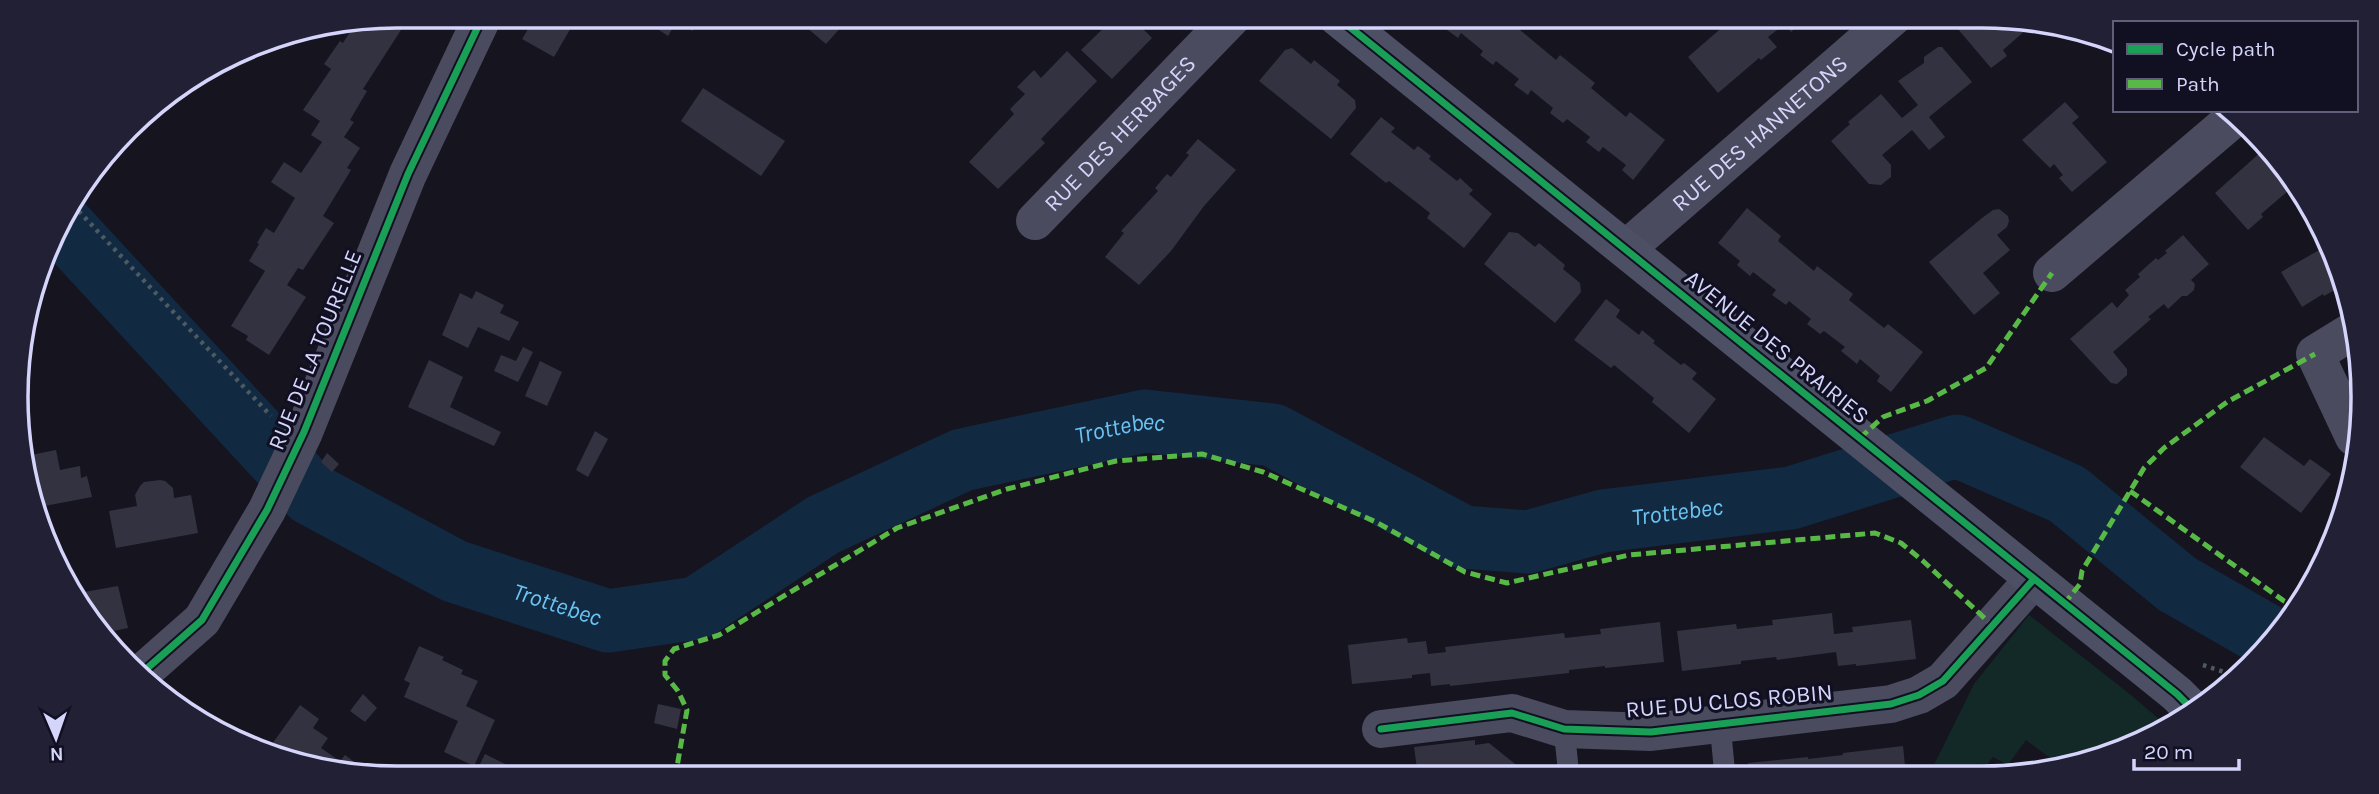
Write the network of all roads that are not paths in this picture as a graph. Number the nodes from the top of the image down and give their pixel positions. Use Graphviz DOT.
graph roads {
  1 [pos="477,28"];
  2 [pos="1221,28"];
  3 [pos="1351,28"];
  4 [pos="1880,28"];
  5 [pos="2228,123"];
  6 [pos="1035,221"];
  7 [pos="1626,250"];
  8 [pos="2052,273"];
  9 [pos="2346,335"];
  10 [pos="2349,427"];
  11 [pos="2034,579"];
  12 [pos="147,668"];
  13 [pos="2187,704"];
  14 [pos="1720,724"];
  15 [pos="1381,729"];
  16 [pos="1564,729"];
  17 [pos="1568,766"];
  18 [pos="1724,766"];
  1 -- 12 [label="street, RUE DE LA TOURELLE"];
  2 -- 6 [label="street, RUE DES HERBAGES"];
  3 -- 7 [label="street, AVENUE DES PRAIRIES"];
  4 -- 7 [label="street, RUE DES HANNETONS"];
  5 -- 8 [label="street"];
  7 -- 11 [label="street, AVENUE DES PRAIRIES"];
  9 -- 10 [label="street"];
  11 -- 13 [label="street, AVENUE DES PRAIRIES"];
  11 -- 14 [label="street, RUE DU CLOS ROBIN"];
  14 -- 16 [label="street, RUE DU CLOS ROBIN"];
  14 -- 18 [label="lane, RUE DU CLOS ROBIN"];
  15 -- 16 [label="street, RUE DU CLOS ROBIN"];
  16 -- 17 [label="lane"];
}
